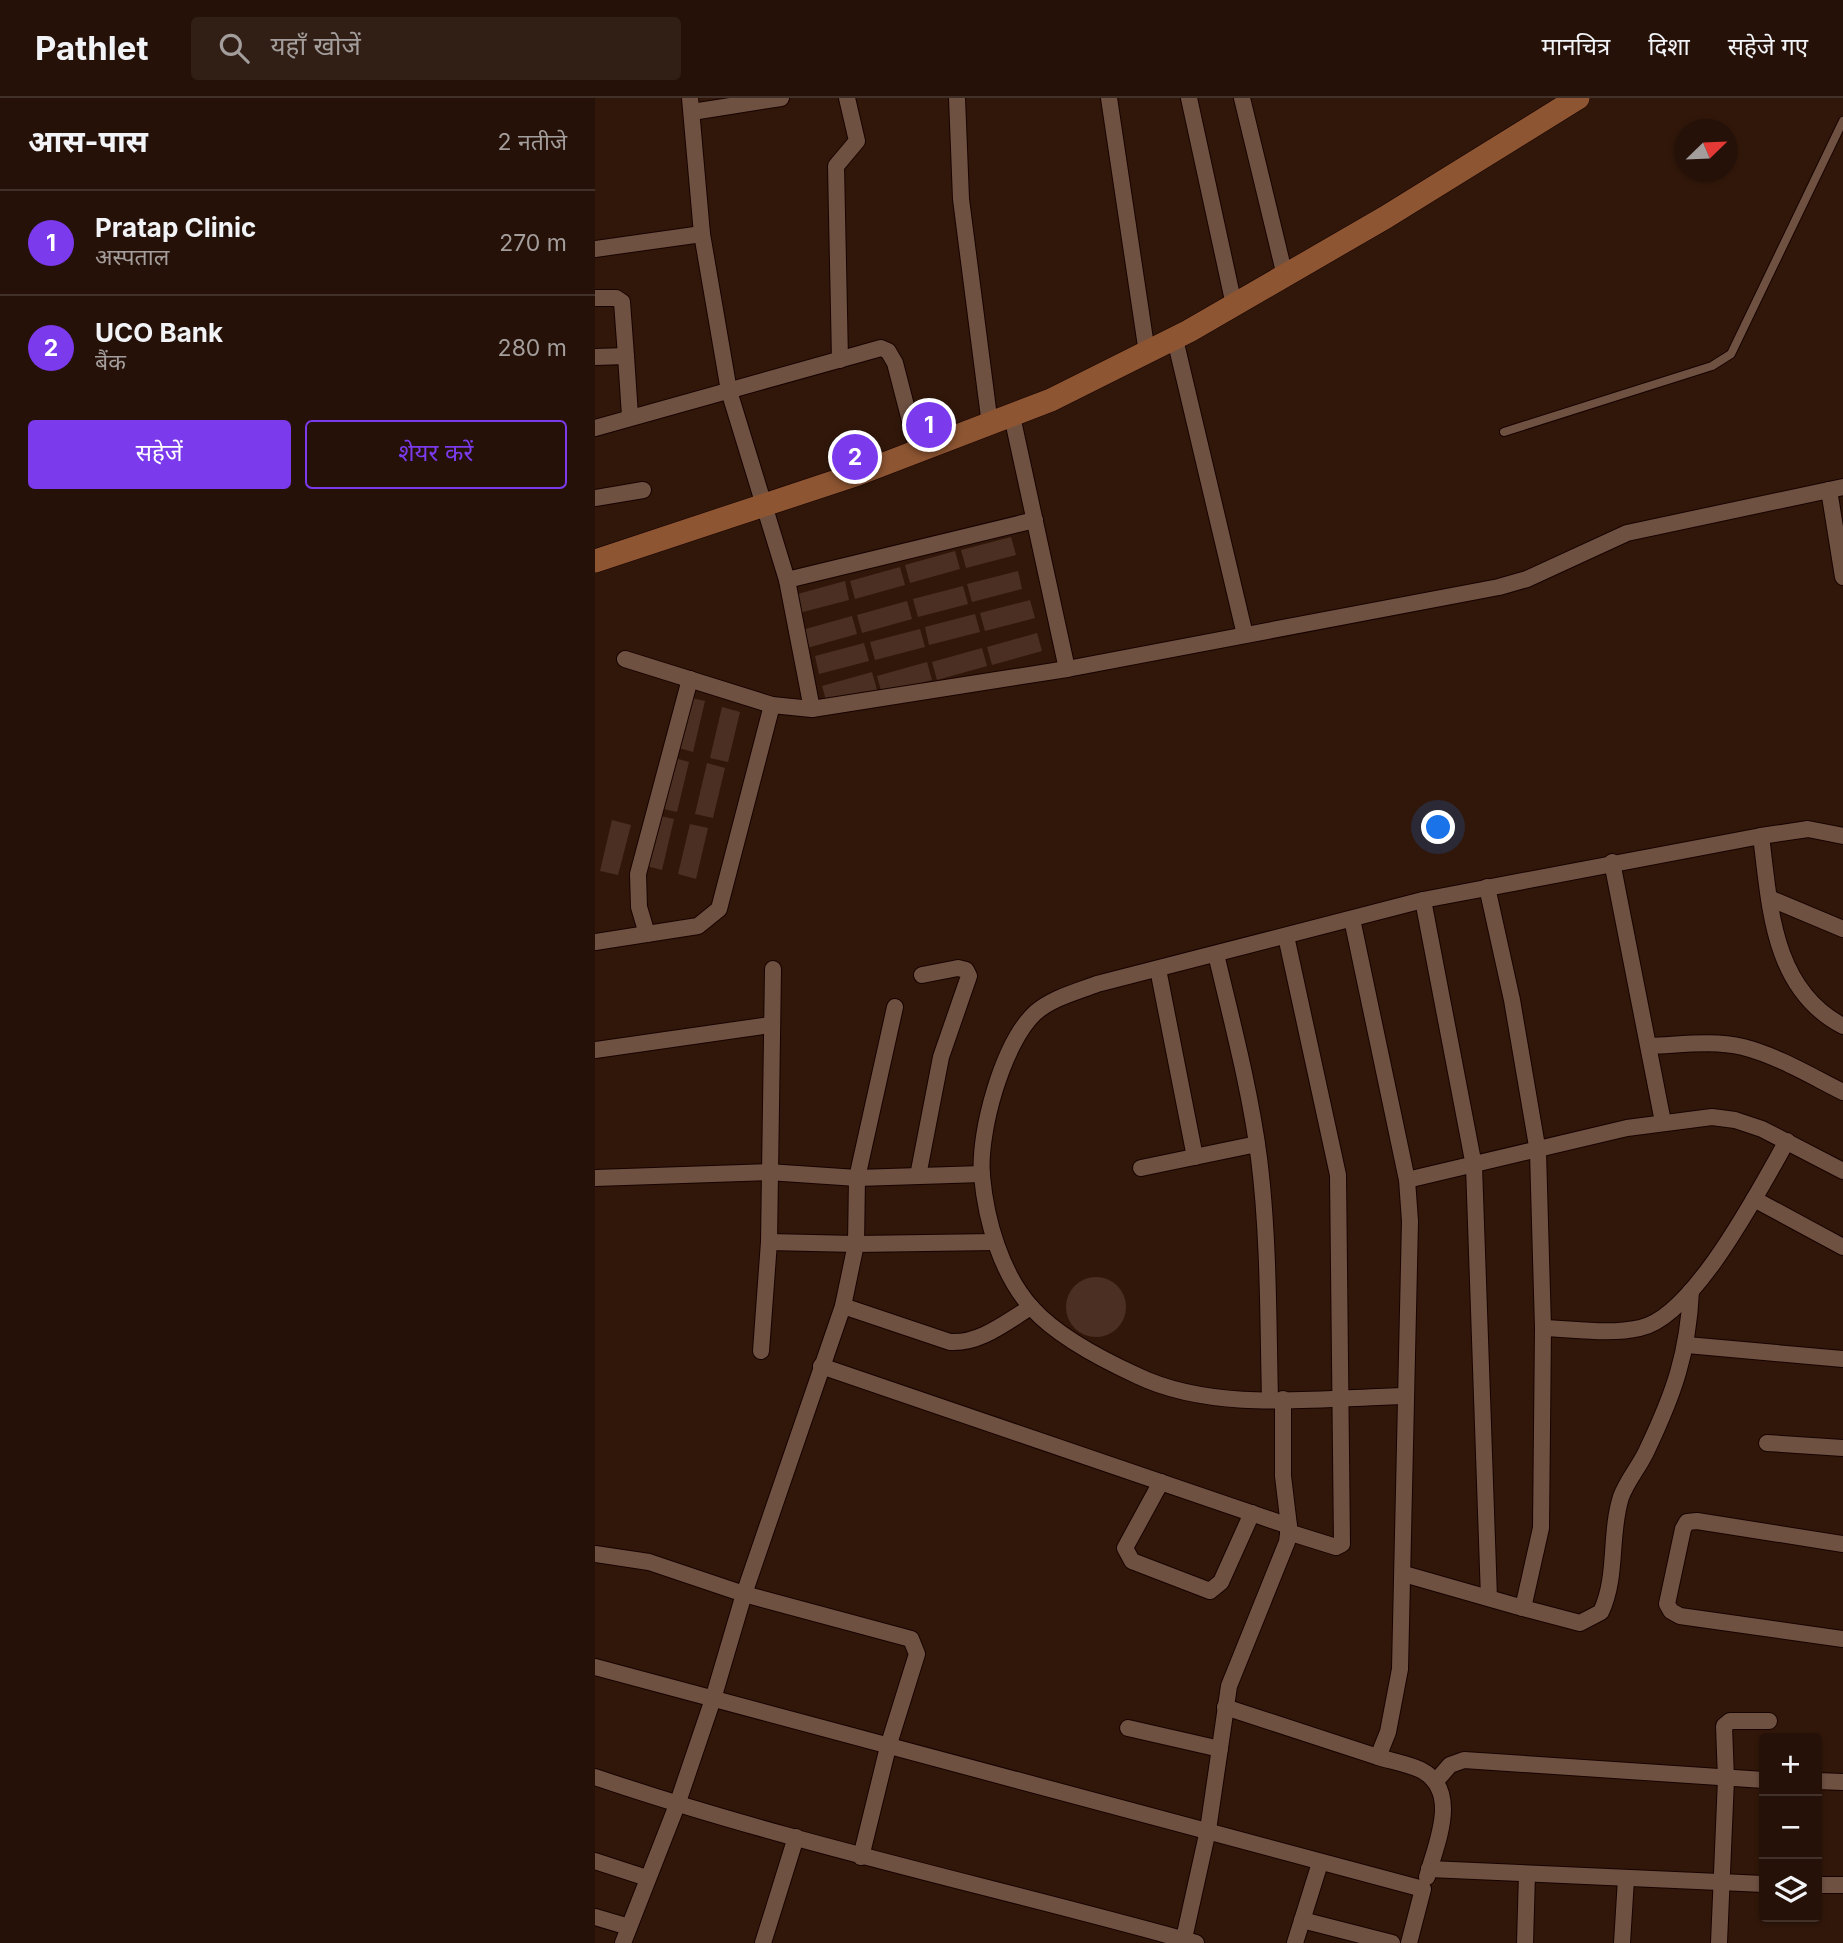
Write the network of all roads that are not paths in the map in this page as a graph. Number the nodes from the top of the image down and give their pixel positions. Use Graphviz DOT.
graph roads {
  1 [pos="781,98"];
  2 [pos="847,98"];
  3 [pos="957,98"];
  4 [pos="1109,98"];
  5 [pos="1189,98"];
  6 [pos="1242,98"];
  7 [pos="1578,98"];
  8 [pos="691,105"];
  9 [pos="1843,121"];
  10 [pos="702,234"];
  11 [pos="595,249"];
  12 [pos="1285,276"];
  13 [pos="595,298"];
  14 [pos="1234,305"];
  15 [pos="1175,339"];
  16 [pos="1147,353"];
  17 [pos="626,356"];
  18 [pos="595,357"];
  19 [pos="840,359"];
  20 [pos="729,390"];
  21 [pos="631,416"];
  22 [pos="1012,416"];
  23 [pos="990,425"];
  24 [pos="595,428"];
  25 [pos="1504,432"];
  26 [pos="918,452"];
  27 [pos="1836,488"];
  28 [pos="643,490"];
  29 [pos="595,498"];
  30 [pos="763,506"];
  31 [pos="1035,520"];
  32 [pos="595,561"];
  33 [pos="1843,577"];
  34 [pos="787,580"];
  35 [pos="1245,635"];
  36 [pos="625,659"];
  37 [pos="1067,669"];
  38 [pos="690,679"];
  39 [pos="772,705"];
  40 [pos="813,709"];
  41 [pos="1840,832"];
  42 [pos="1761,836"];
  43 [pos="1612,862"];
  44 [pos="1487,887"];
  45 [pos="1769,898"];
  46 [pos="1423,900"];
  47 [pos="1352,919"];
  48 [pos="1843,929"];
  49 [pos="647,934"];
  50 [pos="1286,936"];
  51 [pos="595,942"];
  52 [pos="1216,954"];
  53 [pos="773,969"];
  54 [pos="1158,969"];
  55 [pos="922,975"];
  56 [pos="895,1007"];
  57 [pos="770,1025"];
  58 [pos="1843,1026"];
  59 [pos="1650,1046"];
  60 [pos="595,1050"];
  61 [pos="1843,1092"];
  62 [pos="1663,1122"];
  63 [pos="1787,1141"];
  64 [pos="1257,1144"];
  65 [pos="1538,1152"];
  66 [pos="1195,1157"];
  67 [pos="1474,1166"];
  68 [pos="1142,1168"];
  69 [pos="1843,1171"];
  70 [pos="768,1172"];
  71 [pos="982,1174"];
  72 [pos="918,1176"];
  73 [pos="595,1178"];
  74 [pos="857,1178"];
  75 [pos="1408,1180"];
  76 [pos="1754,1199"];
  77 [pos="995,1241"];
  78 [pos="769,1242"];
  79 [pos="856,1244"];
  80 [pos="1843,1247"];
  81 [pos="1691,1291"];
  82 [pos="843,1306"];
  83 [pos="1031,1307"];
  84 [pos="1543,1328"];
  85 [pos="1687,1345"];
  86 [pos="761,1351"];
  87 [pos="1843,1359"];
  88 [pos="821,1366"];
  89 [pos="1405,1396"];
  90 [pos="1339,1398"];
  91 [pos="1277,1399"];
  92 [pos="1767,1443"];
  93 [pos="1843,1448"];
  94 [pos="1161,1482"];
  95 [pos="1252,1513"];
  96 [pos="1288,1529"];
  97 [pos="1843,1544"];
  98 [pos="595,1555"];
  99 [pos="1404,1574"];
  100 [pos="744,1594"];
  101 [pos="1489,1598"];
  102 [pos="1523,1608"];
  103 [pos="1843,1639"];
  104 [pos="595,1667"];
  105 [pos="713,1699"];
  106 [pos="1226,1707"];
  107 [pos="1769,1721"];
  108 [pos="1128,1728"];
  109 [pos="888,1747"];
  110 [pos="1220,1749"];
  111 [pos="1378,1757"];
  112 [pos="595,1777"];
  113 [pos="1726,1779"];
  114 [pos="1759,1780"];
  115 [pos="1436,1781"];
  116 [pos="1822,1781"];
  117 [pos="1843,1782"];
  118 [pos="677,1805"];
  119 [pos="1208,1830"];
  120 [pos="796,1837"];
  121 [pos="861,1857"];
  122 [pos="595,1861"];
  123 [pos="1320,1863"];
  124 [pos="1429,1869"];
  125 [pos="1527,1874"];
  126 [pos="647,1878"];
  127 [pos="1626,1879"];
  128 [pos="1721,1884"];
  129 [pos="1759,1884"];
  130 [pos="1822,1885"];
  131 [pos="1843,1885"];
  132 [pos="1423,1889"];
  133 [pos="595,1917"];
  134 [pos="1302,1920"];
  135 [pos="629,1927"];
  136 [pos="1188,1942"];
  137 [pos="623,1943"];
  138 [pos="764,1943"];
  139 [pos="1295,1943"];
  140 [pos="1392,1943"];
  141 [pos="1409,1943"];
  142 [pos="1525,1943"];
  143 [pos="1622,1943"];
  144 [pos="1719,1943"];
  1 -- 8 [label="street"];
  2 -- 19 [label="street"];
  3 -- 23 [label="street"];
  4 -- 16 [label="street"];
  5 -- 14 [label="street"];
  6 -- 12 [label="street"];
  7 -- 12 [label="street"];
  8 -- 10 [label="street"];
  9 -- 25 [label="lane"];
  10 -- 11 [label="street"];
  10 -- 20 [label="street"];
  12 -- 14 [label="street"];
  13 -- 17 [label="street"];
  14 -- 15 [label="street"];
  15 -- 16 [label="street"];
  15 -- 35 [label="street"];
  16 -- 22 [label="street"];
  17 -- 18 [label="street"];
  17 -- 21 [label="street"];
  19 -- 20 [label="street"];
  19 -- 26 [label="street"];
  20 -- 21 [label="street"];
  20 -- 30 [label="street"];
  21 -- 24 [label="street"];
  22 -- 23 [label="street"];
  22 -- 31 [label="street"];
  23 -- 26 [label="street"];
  26 -- 30 [label="street"];
  27 -- 33 [label="street"];
  27 -- 35 [label="street"];
  28 -- 29 [label="street"];
  30 -- 32 [label="street"];
  30 -- 34 [label="street"];
  31 -- 34 [label="street"];
  31 -- 37 [label="street"];
  34 -- 40 [label="street"];
  35 -- 37 [label="street"];
  36 -- 38 [label="street"];
  37 -- 40 [label="street"];
  38 -- 39 [label="street"];
  38 -- 49 [label="street"];
  39 -- 40 [label="street"];
  39 -- 49 [label="street"];
  41 -- 42 [label="street"];
  42 -- 43 [label="street"];
  42 -- 45 [label="street"];
  43 -- 44 [label="street"];
  43 -- 59 [label="street"];
  44 -- 46 [label="street"];
  44 -- 65 [label="street"];
  45 -- 48 [label="street"];
  45 -- 58 [label="street"];
  46 -- 47 [label="street"];
  46 -- 67 [label="street"];
  47 -- 50 [label="street"];
  47 -- 75 [label="street"];
  49 -- 51 [label="street"];
  50 -- 52 [label="street"];
  50 -- 90 [label="street"];
  52 -- 54 [label="street"];
  52 -- 64 [label="street"];
  53 -- 57 [label="street"];
  54 -- 66 [label="street"];
  54 -- 71 [label="street"];
  55 -- 72 [label="street"];
  56 -- 74 [label="street"];
  57 -- 60 [label="street"];
  57 -- 70 [label="street"];
  59 -- 61 [label="street"];
  59 -- 62 [label="street"];
  62 -- 63 [label="street"];
  62 -- 65 [label="street"];
  63 -- 69 [label="street"];
  63 -- 76 [label="street"];
  64 -- 66 [label="street"];
  64 -- 91 [label="street"];
  65 -- 67 [label="street"];
  65 -- 84 [label="street"];
  66 -- 68 [label="street"];
  67 -- 75 [label="street"];
  67 -- 101 [label="street"];
  70 -- 73 [label="street"];
  70 -- 74 [label="street"];
  70 -- 78 [label="street"];
  71 -- 72 [label="street"];
  71 -- 77 [label="street"];
  72 -- 74 [label="street"];
  74 -- 79 [label="street"];
  75 -- 89 [label="street"];
  76 -- 80 [label="street"];
  76 -- 81 [label="street"];
  77 -- 79 [label="street"];
  77 -- 83 [label="street"];
  78 -- 79 [label="street"];
  78 -- 86 [label="street"];
  79 -- 82 [label="street"];
  81 -- 84 [label="street"];
  81 -- 85 [label="street"];
  82 -- 83 [label="street"];
  82 -- 88 [label="street"];
  83 -- 91 [label="street"];
  84 -- 102 [label="street"];
  85 -- 87 [label="street"];
  85 -- 102 [label="street"];
  88 -- 94 [label="street"];
  88 -- 100 [label="street"];
  89 -- 90 [label="street"];
  89 -- 99 [label="street"];
  90 -- 91 [label="street"];
  90 -- 96 [label="street"];
  91 -- 96 [label="street"];
  92 -- 93 [label="street"];
  94 -- 95 [label="street"];
  94 -- 95 [label="street"];
  95 -- 96 [label="street"];
  96 -- 106 [label="street"];
  97 -- 103 [label="street"];
  98 -- 100 [label="street"];
  99 -- 101 [label="street"];
  99 -- 111 [label="street"];
  100 -- 105 [label="street"];
  100 -- 109 [label="street"];
  101 -- 102 [label="street"];
  104 -- 105 [label="street"];
  105 -- 109 [label="street"];
  105 -- 118 [label="street"];
  106 -- 110 [label="street"];
  106 -- 111 [label="street"];
  107 -- 113 [label="street"];
  108 -- 110 [label="street"];
  109 -- 119 [label="street"];
  109 -- 121 [label="street"];
  110 -- 119 [label="street"];
  111 -- 115 [label="street"];
  112 -- 118 [label="street"];
  113 -- 114 [label="street"];
  113 -- 115 [label="street"];
  113 -- 128 [label="street"];
  115 -- 124 [label="street"];
  116 -- 117 [label="street"];
  118 -- 120 [label="street"];
  118 -- 126 [label="street"];
  119 -- 123 [label="street"];
  119 -- 136 [label="street"];
  120 -- 121 [label="street"];
  120 -- 138 [label="street"];
  121 -- 136 [label="street"];
  122 -- 126 [label="street"];
  123 -- 132 [label="street"];
  123 -- 134 [label="street"];
  124 -- 125 [label="street"];
  124 -- 132 [label="street"];
  125 -- 127 [label="street"];
  125 -- 142 [label="street"];
  126 -- 135 [label="street"];
  127 -- 128 [label="street"];
  127 -- 143 [label="street"];
  128 -- 129 [label="street"];
  128 -- 144 [label="street"];
  130 -- 131 [label="street"];
  132 -- 141 [label="street"];
  133 -- 135 [label="street"];
  134 -- 139 [label="street"];
  134 -- 140 [label="street"];
  135 -- 137 [label="street"];
}
